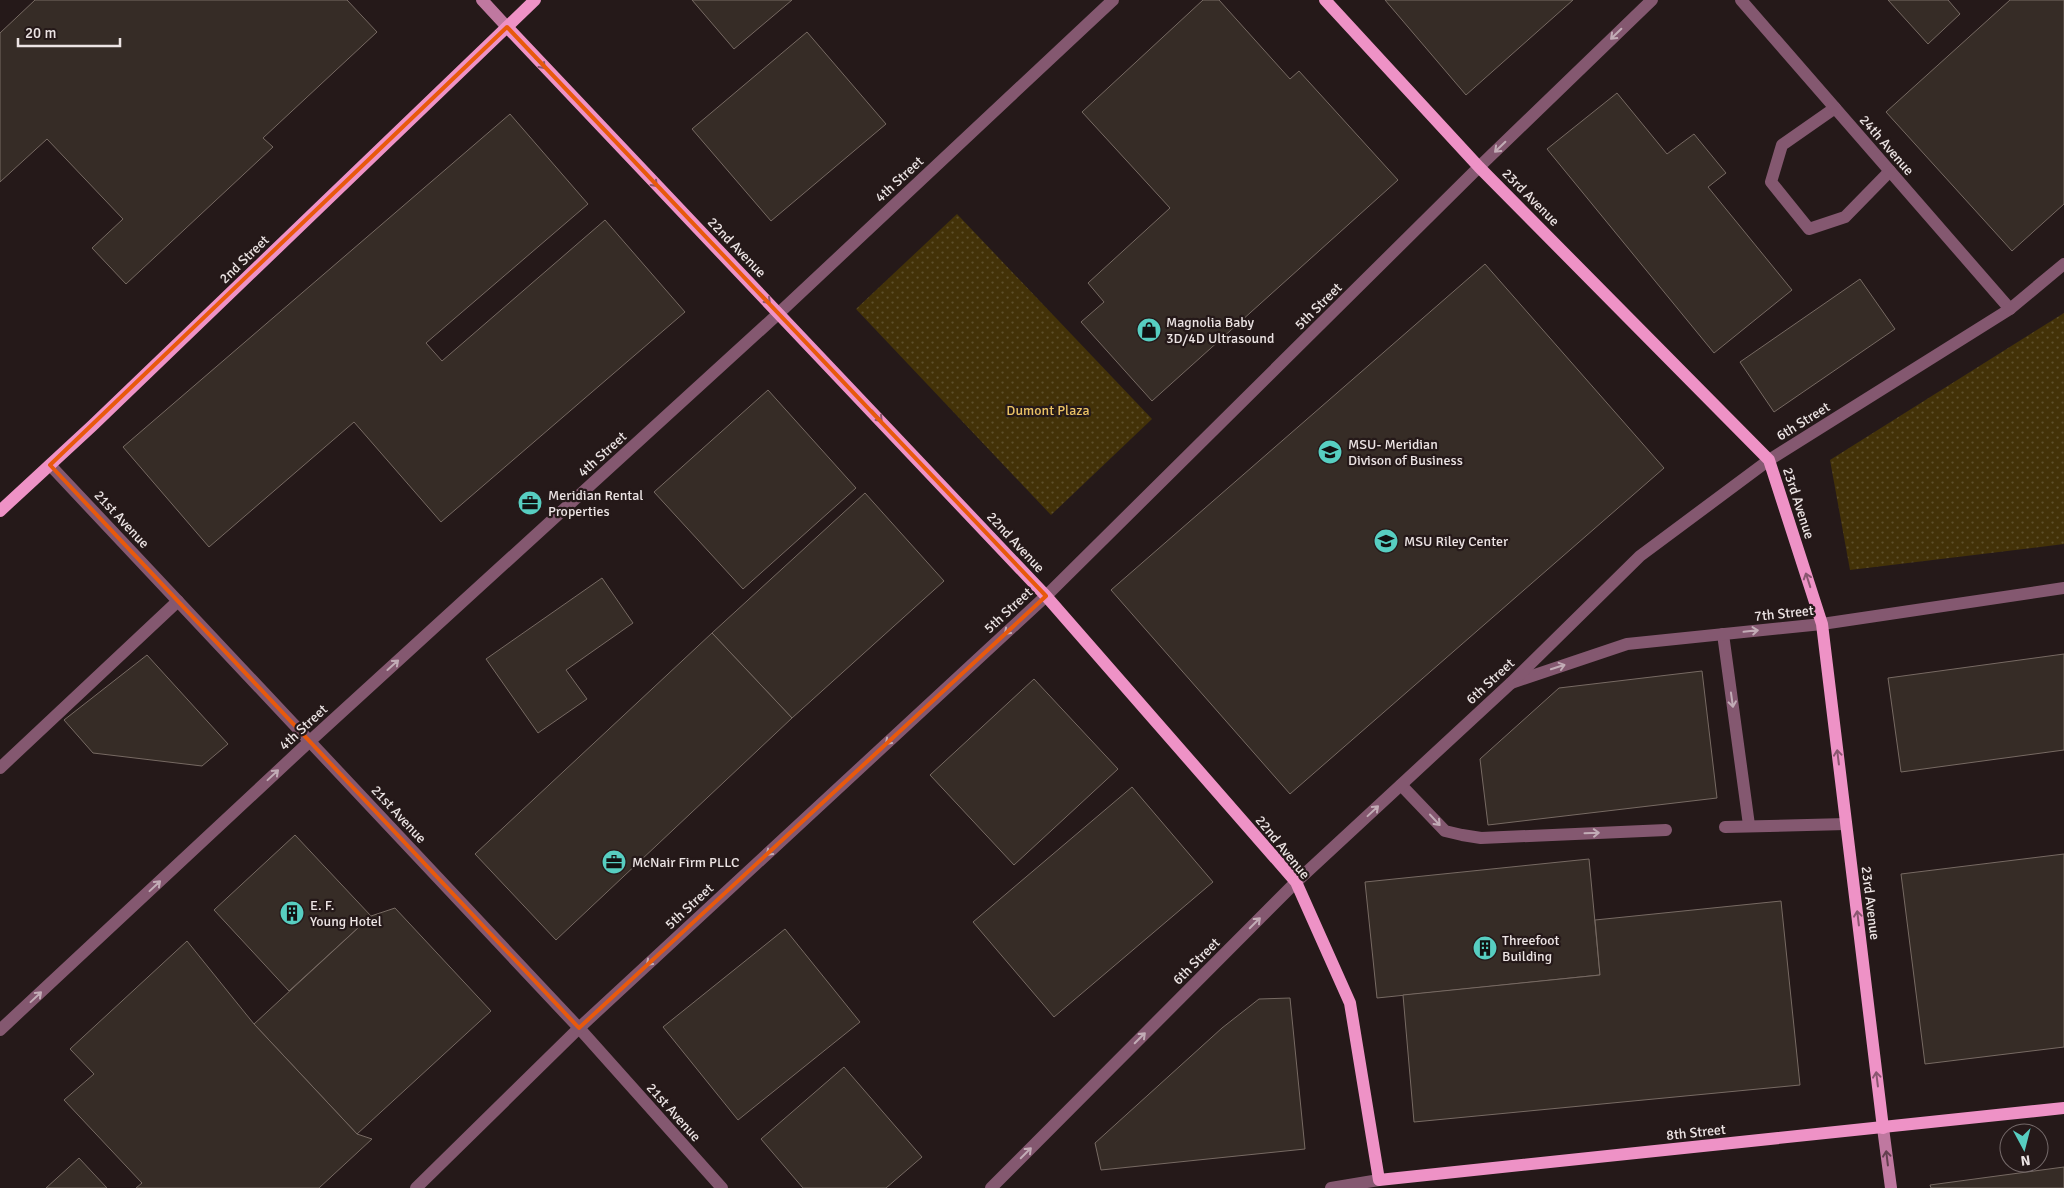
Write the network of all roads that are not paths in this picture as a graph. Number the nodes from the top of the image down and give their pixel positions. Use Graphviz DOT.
graph roads {
  1 [pos="482,0"];
  2 [pos="535,0"];
  3 [pos="1112,0"];
  4 [pos="1325,0"];
  5 [pos="1652,0"];
  6 [pos="1741,0"];
  7 [pos="507,27"];
  8 [pos="1835,108"];
  9 [pos="1479,167"];
  10 [pos="1890,171"];
  11 [pos="2064,264"];
  12 [pos="2010,309"];
  13 [pos="779,313"];
  14 [pos="1769,460"];
  15 [pos="50,465"];
  16 [pos="0,511"];
  17 [pos="2064,588"];
  18 [pos="1046,596"];
  19 [pos="178,601"];
  20 [pos="1822,624"];
  21 [pos="1724,634"];
  22 [pos="1511,683"];
  23 [pos="310,741"];
  24 [pos="0,768"];
  25 [pos="1401,785"];
  26 [pos="1846,824"];
  27 [pos="1749,825"];
  28 [pos="1725,827"];
  29 [pos="1666,830"];
  30 [pos="1296,882"];
  31 [pos="579,1028"];
  32 [pos="0,1030"];
  33 [pos="2064,1108"];
  34 [pos="1883,1128"];
  35 [pos="1379,1184"];
  36 [pos="416,1188"];
  37 [pos="722,1188"];
  38 [pos="991,1188"];
  39 [pos="1331,1188"];
  40 [pos="1891,1188"];
  1 -- 7 [label="main road, 22nd Avenue"];
  2 -- 7 [label="main road, 2nd Street"];
  3 -- 13 [label="street, 4th Street"];
  4 -- 9 [label="main road, 23rd Avenue"];
  5 -- 9 [label="street, 5th Street, one-way"];
  6 -- 8 [label="street, 24th Avenue"];
  7 -- 13 [label="main road, 22nd Avenue, one-way"];
  7 -- 15 [label="main road, 2nd Street"];
  8 -- 10 [label="street, 24th Avenue"];
  8 -- 10 [label="street"];
  9 -- 14 [label="main road, 23rd Avenue"];
  9 -- 18 [label="street, 5th Street"];
  10 -- 12 [label="street, 24th Avenue"];
  11 -- 12 [label="street, 6th Street"];
  12 -- 14 [label="street, 6th Street"];
  13 -- 18 [label="main road, 22nd Avenue, one-way"];
  23 -- 13 [label="street, 4th Street, one-way"];
  20 -- 14 [label="main road, 23rd Avenue, one-way"];
  14 -- 22 [label="street, 6th Street"];
  15 -- 16 [label="main road, 2nd Street"];
  15 -- 19 [label="street, 21st Avenue"];
  17 -- 20 [label="street, 7th Street"];
  18 -- 30 [label="main road, 22nd Avenue"];
  18 -- 31 [label="street, 5th Street, one-way"];
  19 -- 23 [label="street, 21st Avenue"];
  19 -- 24 [label="street"];
  21 -- 20 [label="street, 7th Street, one-way"];
  26 -- 20 [label="main road, 23rd Avenue, one-way"];
  22 -- 21 [label="street, 7th Street, one-way"];
  21 -- 27 [label="street, one-way"];
  22 -- 25 [label="street, 6th Street"];
  23 -- 31 [label="street, 21st Avenue"];
  32 -- 23 [label="street, 4th Street, one-way"];
  25 -- 29 [label="street, one-way"];
  30 -- 25 [label="street, 6th Street, one-way"];
  26 -- 27 [label="street"];
  34 -- 26 [label="main road, 23rd Avenue, one-way"];
  27 -- 28 [label="street"];
  30 -- 35 [label="main road, 22nd Avenue"];
  38 -- 30 [label="street, 6th Street, one-way"];
  31 -- 36 [label="street, 5th Street"];
  31 -- 37 [label="street, 21st Avenue"];
  33 -- 34 [label="main road, 8th Street"];
  34 -- 35 [label="main road, 8th Street"];
  40 -- 34 [label="main road, 23rd Avenue, one-way"];
  35 -- 39 [label="street, 8th Street"];
}
